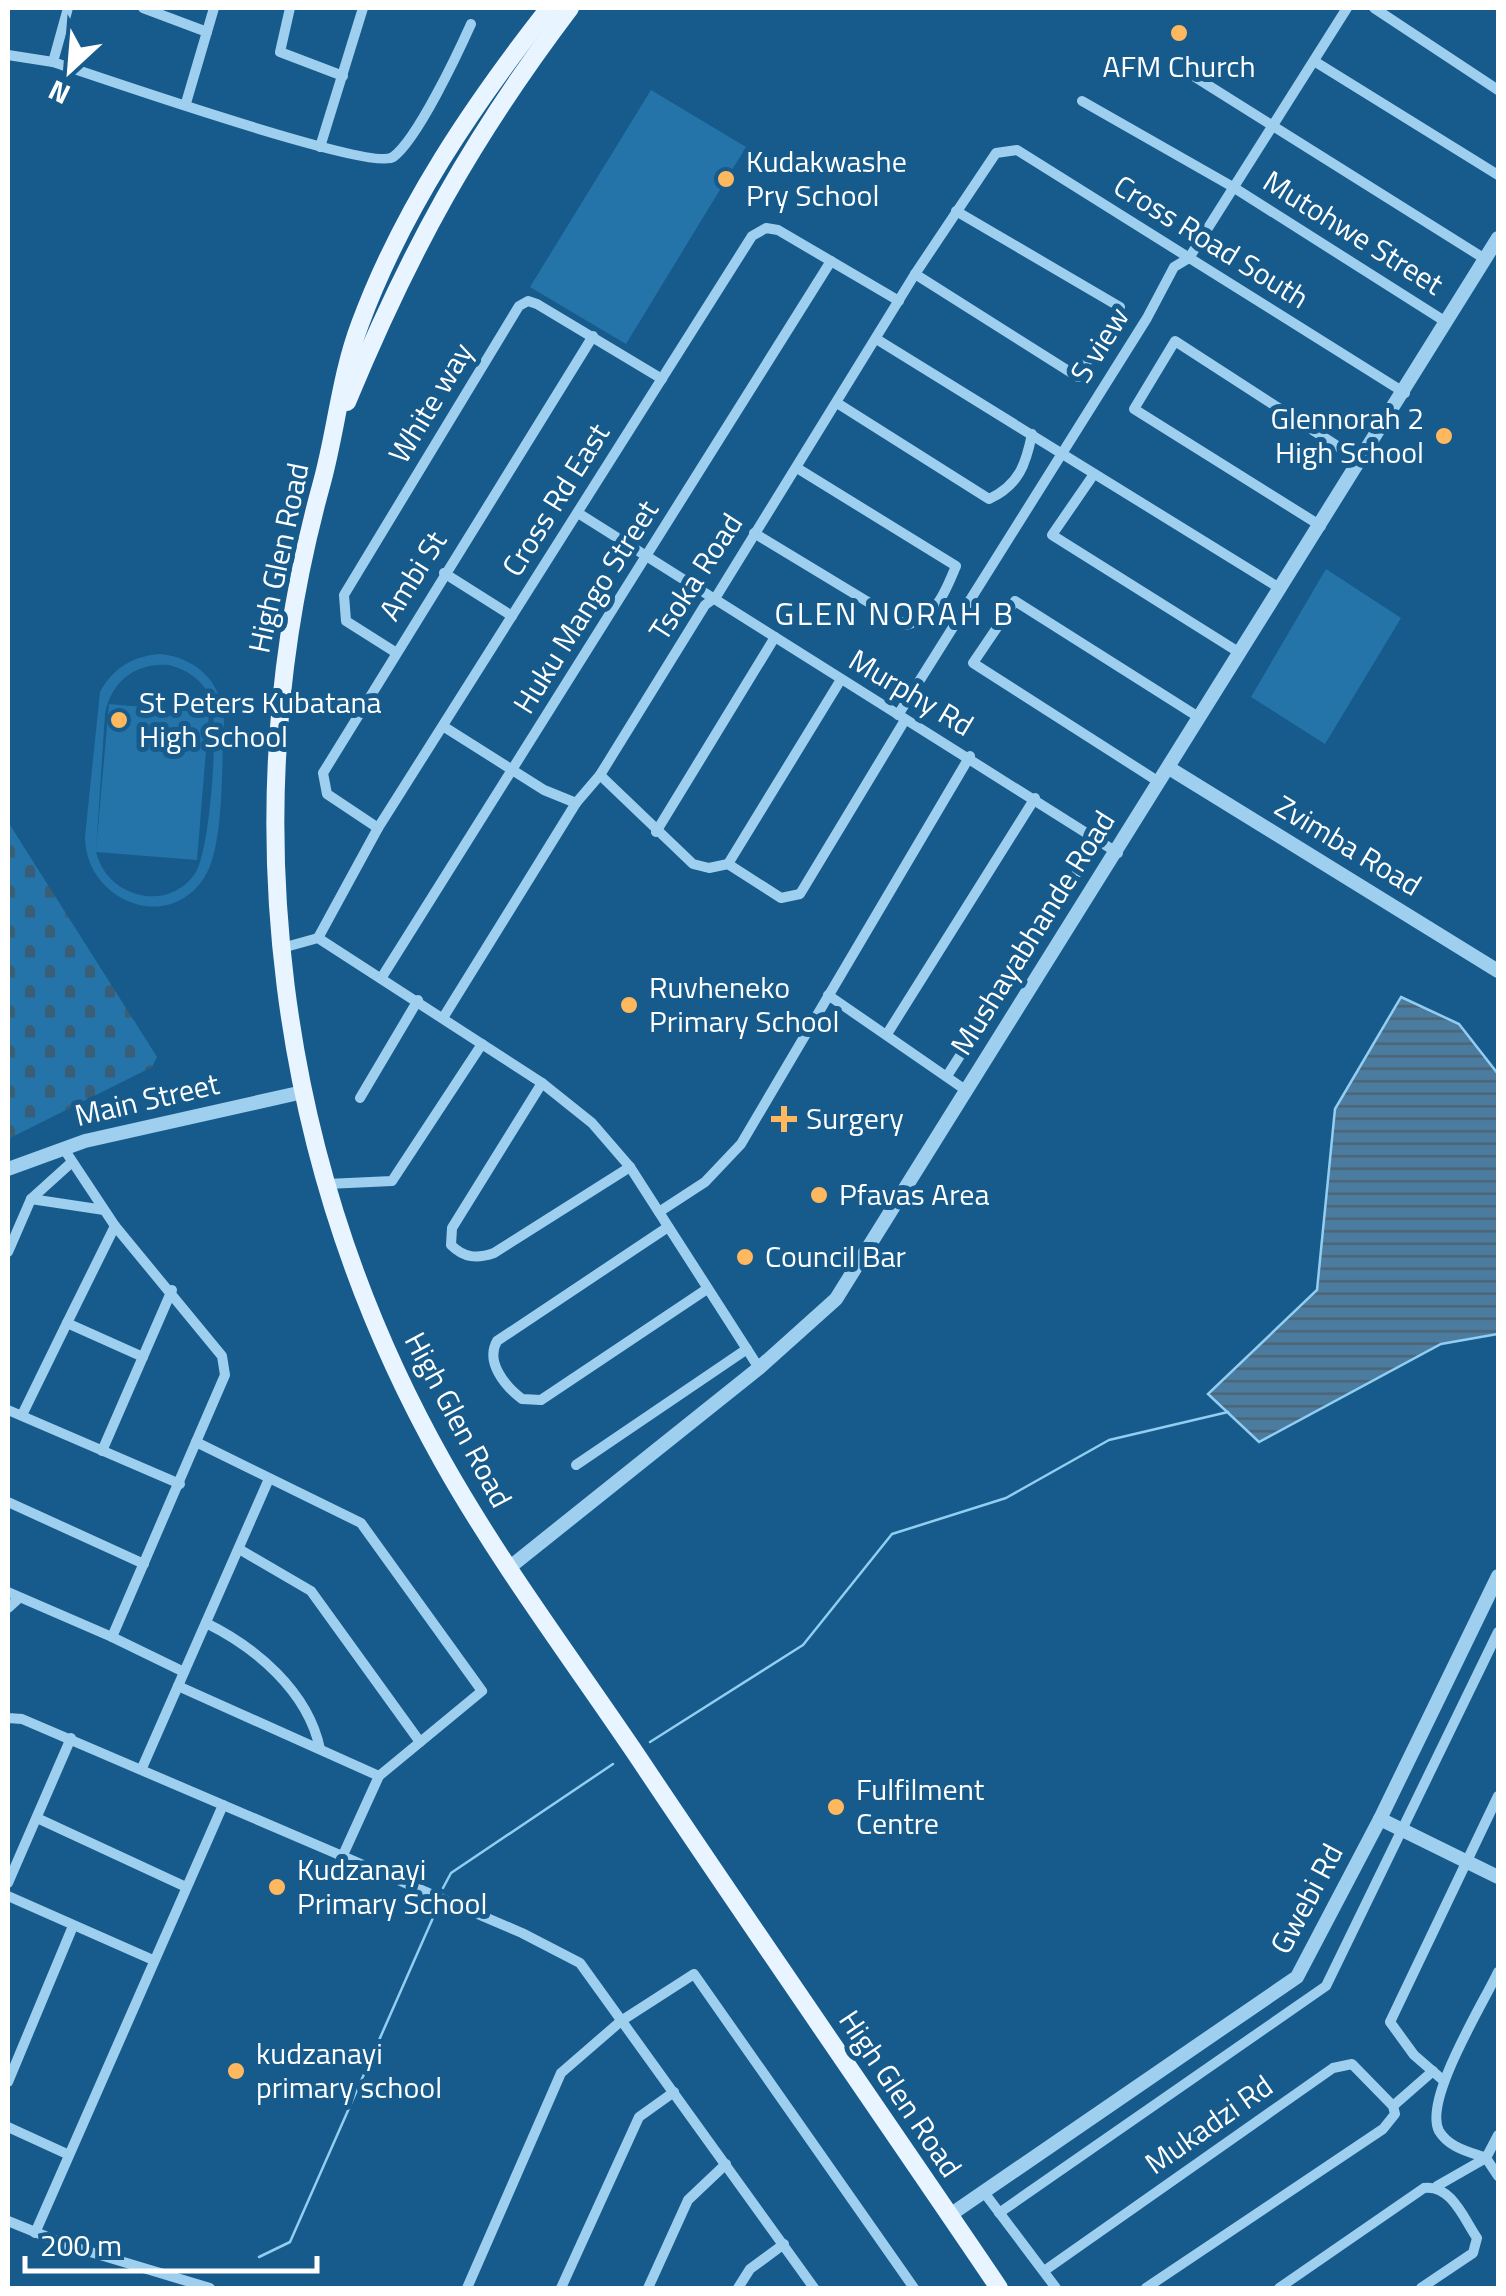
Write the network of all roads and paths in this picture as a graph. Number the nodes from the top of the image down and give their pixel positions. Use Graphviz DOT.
graph roads {
  1 [pos="68,8"];
  2 [pos="143,8"];
  3 [pos="214,8"];
  4 [pos="290,8"];
  5 [pos="363,8"];
  6 [pos="549,8"];
  7 [pos="570,8"];
  8 [pos="1347,8"];
  9 [pos="1374,8"];
  10 [pos="471,24"];
  11 [pos="206,32"];
  12 [pos="8,56"];
  13 [pos="1314,61"];
  14 [pos="52,62"];
  15 [pos="343,76"];
  16 [pos="1195,77"];
  17 [pos="1498,90"];
  18 [pos="1082,101"];
  19 [pos="186,103"];
  20 [pos="1272,125"];
  21 [pos="320,147"];
  22 [pos="989,162"];
  23 [pos="1498,175"];
  24 [pos="1232,187"];
  25 [pos="956,211"];
  26 [pos="1498,238"];
  27 [pos="1190,258"];
  28 [pos="1485,259"];
  29 [pos="831,262"];
  30 [pos="915,274"];
  31 [pos="898,301"];
  32 [pos="1446,322"];
  33 [pos="593,336"];
  34 [pos="878,340"];
  35 [pos="662,378"];
  36 [pos="1405,393"];
  37 [pos="836,404"];
  38 [pos="1032,434"];
  39 [pos="332,440"];
  40 [pos="1064,453"];
  41 [pos="1362,462"];
  42 [pos="797,468"];
  43 [pos="1094,474"];
  44 [pos="578,513"];
  45 [pos="1321,526"];
  46 [pos="754,534"];
  47 [pos="647,556"];
  48 [pos="444,573"];
  49 [pos="1281,588"];
  50 [pos="716,597"];
  51 [pos="512,616"];
  52 [pos="774,637"];
  53 [pos="395,652"];
  54 [pos="1240,653"];
  55 [pos="840,681"];
  56 [pos="901,717"];
  57 [pos="1200,718"];
  58 [pos="446,728"];
  59 [pos="970,756"];
  60 [pos="515,768"];
  61 [pos="1168,768"];
  62 [pos="600,775"];
  63 [pos="1159,782"];
  64 [pos="1036,798"];
  65 [pos="576,804"];
  66 [pos="378,828"];
  67 [pos="656,832"];
  68 [pos="1098,840"];
  69 [pos="1118,852"];
  70 [pos="728,864"];
  71 [pos="318,938"];
  72 [pos="281,948"];
  73 [pos="1498,971"];
  74 [pos="382,978"];
  75 [pos="828,994"];
  76 [pos="418,1000"];
  77 [pos="443,1018"];
  78 [pos="886,1034"];
  79 [pos="482,1044"];
  80 [pos="947,1076"];
  81 [pos="542,1083"];
  82 [pos="967,1091"];
  83 [pos="302,1092"];
  84 [pos="360,1098"];
  85 [pos="68,1155"];
  86 [pos="630,1167"];
  87 [pos="8,1169"];
  88 [pos="326,1184"];
  89 [pos="31,1198"];
  90 [pos="104,1210"];
  91 [pos="659,1212"];
  92 [pos="114,1226"];
  93 [pos="668,1226"];
  94 [pos="8,1252"];
  95 [pos="707,1289"];
  96 [pos="172,1290"];
  97 [pos="67,1323"];
  98 [pos="747,1349"];
  99 [pos="143,1357"];
  100 [pos="759,1368"];
  101 [pos="8,1410"];
  102 [pos="22,1415"];
  103 [pos="196,1442"];
  104 [pos="102,1451"];
  105 [pos="576,1465"];
  106 [pos="268,1481"];
  107 [pos="180,1484"];
  108 [pos="8,1502"];
  109 [pos="239,1549"];
  110 [pos="144,1564"];
  111 [pos="510,1568"];
  112 [pos="1498,1576"];
  113 [pos="8,1592"];
  114 [pos="19,1598"];
  115 [pos="8,1608"];
  116 [pos="206,1623"];
  117 [pos="1498,1632"];
  118 [pos="112,1637"];
  119 [pos="184,1672"];
  120 [pos="178,1686"];
  121 [pos="8,1718"];
  122 [pos="72,1738"];
  123 [pos="420,1742"];
  124 [pos="320,1748"];
  125 [pos="142,1768"];
  126 [pos="380,1776"];
  127 [pos="1498,1796"];
  128 [pos="223,1806"];
  129 [pos="37,1818"];
  130 [pos="1380,1820"];
  131 [pos="1400,1829"];
  132 [pos="343,1856"];
  133 [pos="1467,1862"];
  134 [pos="1498,1877"];
  135 [pos="8,1882"];
  136 [pos="186,1887"];
  137 [pos="8,1896"];
  138 [pos="74,1926"];
  139 [pos="154,1960"];
  140 [pos="1498,1972"];
  141 [pos="621,2020"];
  142 [pos="1433,2070"];
  143 [pos="1444,2081"];
  144 [pos="8,2082"];
  145 [pos="674,2092"];
  146 [pos="1394,2110"];
  147 [pos="8,2127"];
  148 [pos="1498,2135"];
  149 [pos="67,2154"];
  150 [pos="1486,2158"];
  151 [pos="726,2164"];
  152 [pos="1498,2176"];
  153 [pos="1436,2186"];
  154 [pos="983,2191"];
  155 [pos="999,2213"];
  156 [pos="950,2215"];
  157 [pos="8,2221"];
  158 [pos="34,2233"];
  159 [pos="784,2244"];
  160 [pos="1044,2271"];
  161 [pos="210,2288"];
  162 [pos="467,2288"];
  163 [pos="562,2288"];
  164 [pos="648,2288"];
  165 [pos="738,2288"];
  166 [pos="814,2288"];
  167 [pos="914,2288"];
  168 [pos="1000,2288"];
  169 [pos="1056,2288"];
  170 [pos="1146,2288"];
  171 [pos="1279,2288"];
  172 [pos="1421,2288"];
  1 -- 14 [label="street"];
  2 -- 11 [label="street"];
  3 -- 11 [label="street"];
  4 -- 15 [label="street"];
  5 -- 15 [label="street"];
  6 -- 39 [label="main road, High Glen Road"];
  7 -- 39 [label="main road, High Glen Road"];
  8 -- 13 [label="street, S view"];
  9 -- 17 [label="street"];
  10 -- 21 [label="street"];
  11 -- 19 [label="street"];
  12 -- 14 [label="street"];
  13 -- 20 [label="street, S view"];
  13 -- 23 [label="street"];
  14 -- 19 [label="street"];
  15 -- 21 [label="street"];
  16 -- 20 [label="street"];
  18 -- 24 [label="street, Mutohwe Street"];
  19 -- 21 [label="street"];
  20 -- 24 [label="street, S view"];
  20 -- 28 [label="street"];
  22 -- 25 [label="street, Tsoka Road"];
  22 -- 27 [label="street, Cross Road South"];
  24 -- 27 [label="street, S view"];
  24 -- 32 [label="street, Mutohwe Street"];
  25 -- 30 [label="street, Tsoka Road"];
  25 -- 30 [label="street"];
  26 -- 28 [label="street, Mushayabhande Road"];
  27 -- 36 [label="street, Cross Road South"];
  27 -- 40 [label="street, S view"];
  28 -- 32 [label="street, Mushayabhande Road"];
  29 -- 31 [label="street, Cross Rd East"];
  29 -- 35 [label="street, Cross Rd East"];
  29 -- 47 [label="street, Huku Mango Street"];
  30 -- 31 [label="street, Tsoka Road"];
  31 -- 34 [label="street, Tsoka Road"];
  32 -- 36 [label="street, Mushayabhande Road"];
  33 -- 35 [label="street, White way"];
  33 -- 48 [label="street, Ambi St"];
  33 -- 53 [label="street, White way"];
  34 -- 37 [label="street, Tsoka Road"];
  34 -- 38 [label="street"];
  35 -- 44 [label="street, Cross Rd East"];
  36 -- 41 [label="street, Mushayabhande Road"];
  37 -- 38 [label="street"];
  37 -- 42 [label="street, Tsoka Road"];
  38 -- 40 [label="street"];
  39 -- 72 [label="main road, High Glen Road"];
  40 -- 43 [label="street"];
  40 -- 56 [label="street, S view"];
  41 -- 45 [label="street, Mushayabhande Road"];
  41 -- 45 [label="street"];
  42 -- 46 [label="street, Tsoka Road"];
  42 -- 46 [label="street"];
  43 -- 49 [label="street"];
  43 -- 54 [label="street"];
  44 -- 47 [label="street, Murphy Rd"];
  44 -- 51 [label="street, Cross Rd East"];
  45 -- 49 [label="street, Mushayabhande Road"];
  46 -- 50 [label="street, Tsoka Road"];
  47 -- 50 [label="street, Murphy Rd"];
  47 -- 60 [label="street, Huku Mango Street"];
  48 -- 51 [label="street"];
  48 -- 53 [label="street, Ambi St"];
  49 -- 54 [label="street, Mushayabhande Road"];
  50 -- 52 [label="street, Murphy Rd"];
  50 -- 62 [label="street, Tsoka Road"];
  51 -- 58 [label="street, Cross Rd East"];
  52 -- 55 [label="street, Murphy Rd"];
  52 -- 67 [label="street"];
  53 -- 66 [label="street, Ambi St"];
  54 -- 57 [label="street, Mushayabhande Road"];
  55 -- 56 [label="street, Murphy Rd"];
  55 -- 70 [label="street"];
  56 -- 59 [label="street, Murphy Rd"];
  56 -- 70 [label="street, S view"];
  57 -- 61 [label="street, Mushayabhande Road"];
  57 -- 63 [label="street"];
  58 -- 60 [label="street"];
  58 -- 66 [label="street, Cross Rd East"];
  59 -- 64 [label="street, Murphy Rd"];
  59 -- 75 [label="street"];
  60 -- 65 [label="street"];
  60 -- 74 [label="street, Huku Mango Street"];
  61 -- 63 [label="street, Mushayabhande Road"];
  61 -- 73 [label="street, Zvimba Road"];
  62 -- 65 [label="street, Tsoka Road"];
  62 -- 67 [label="street"];
  63 -- 69 [label="street, Mushayabhande Road"];
  64 -- 68 [label="street, Murphy Rd"];
  64 -- 78 [label="street"];
  65 -- 77 [label="street, Tsoka Road"];
  66 -- 71 [label="street, Cross Rd East"];
  67 -- 70 [label="street"];
  68 -- 69 [label="street, Murphy Rd"];
  68 -- 80 [label="street"];
  69 -- 82 [label="street, Mushayabhande Road"];
  71 -- 72 [label="street"];
  71 -- 74 [label="street"];
  72 -- 83 [label="main road, High Glen Road"];
  74 -- 76 [label="street"];
  75 -- 78 [label="street"];
  75 -- 91 [label="street"];
  76 -- 77 [label="street"];
  76 -- 84 [label="street"];
  77 -- 79 [label="street"];
  78 -- 80 [label="street"];
  79 -- 81 [label="street"];
  79 -- 88 [label="street"];
  80 -- 82 [label="street"];
  81 -- 86 [label="street"];
  81 -- 86 [label="street"];
  82 -- 100 [label="street, Mushayabhande Road"];
  83 -- 85 [label="street, Main Street"];
  83 -- 88 [label="main road, High Glen Road"];
  85 -- 87 [label="street, Main Street"];
  85 -- 89 [label="street"];
  85 -- 90 [label="street"];
  86 -- 91 [label="street"];
  88 -- 111 [label="main road, High Glen Road"];
  89 -- 90 [label="street"];
  89 -- 94 [label="street"];
  90 -- 92 [label="street"];
  91 -- 93 [label="street"];
  92 -- 96 [label="street"];
  92 -- 97 [label="street"];
  93 -- 95 [label="street"];
  93 -- 95 [label="street"];
  95 -- 98 [label="street"];
  96 -- 99 [label="street"];
  96 -- 103 [label="street"];
  97 -- 99 [label="street"];
  97 -- 102 [label="street"];
  98 -- 100 [label="street"];
  98 -- 105 [label="street"];
  99 -- 104 [label="street"];
  100 -- 111 [label="street, Mushayabhande Road"];
  101 -- 102 [label="street"];
  102 -- 104 [label="street"];
  103 -- 106 [label="street"];
  103 -- 107 [label="street"];
  104 -- 107 [label="street"];
  106 -- 109 [label="street"];
  106 -- 123 [label="street"];
  107 -- 110 [label="street"];
  108 -- 110 [label="street"];
  109 -- 116 [label="street"];
  109 -- 123 [label="street"];
  110 -- 118 [label="street"];
  111 -- 156 [label="main road, High Glen Road"];
  112 -- 130 [label="street, Gwebi Rd"];
  113 -- 114 [label="street"];
  114 -- 115 [label="street"];
  114 -- 118 [label="street"];
  116 -- 119 [label="street"];
  116 -- 124 [label="street"];
  117 -- 131 [label="street"];
  118 -- 119 [label="street"];
  119 -- 120 [label="street"];
  120 -- 124 [label="street"];
  120 -- 125 [label="street"];
  121 -- 122 [label="street"];
  122 -- 125 [label="street"];
  122 -- 129 [label="street"];
  123 -- 126 [label="street"];
  124 -- 126 [label="street"];
  125 -- 128 [label="street"];
  126 -- 132 [label="street"];
  127 -- 133 [label="street"];
  128 -- 132 [label="street"];
  128 -- 136 [label="street"];
  129 -- 135 [label="street"];
  129 -- 136 [label="street"];
  130 -- 131 [label="street"];
  130 -- 154 [label="street, Gwebi Rd"];
  131 -- 133 [label="street"];
  131 -- 155 [label="street"];
  132 -- 141 [label="street"];
  133 -- 134 [label="street"];
  133 -- 142 [label="street"];
  136 -- 139 [label="street"];
  137 -- 138 [label="street"];
  138 -- 139 [label="street"];
  138 -- 144 [label="street"];
  139 -- 149 [label="street"];
  140 -- 143 [label="street"];
  141 -- 145 [label="street"];
  141 -- 162 [label="street"];
  141 -- 167 [label="street"];
  142 -- 143 [label="street"];
  142 -- 146 [label="street"];
  143 -- 150 [label="street"];
  145 -- 151 [label="street"];
  145 -- 163 [label="street"];
  146 -- 160 [label="street, Mukadzi Rd"];
  146 -- 170 [label="street"];
  147 -- 149 [label="street"];
  148 -- 150 [label="street"];
  149 -- 158 [label="street"];
  150 -- 152 [label="street"];
  150 -- 153 [label="street"];
  151 -- 159 [label="street"];
  151 -- 164 [label="street"];
  153 -- 171 [label="street"];
  153 -- 172 [label="street"];
  154 -- 155 [label="street"];
  154 -- 156 [label="street, Gwebi Rd"];
  155 -- 160 [label="street"];
  156 -- 168 [label="main road, High Glen Road"];
  157 -- 158 [label="street"];
  158 -- 161 [label="street"];
  159 -- 165 [label="street"];
  159 -- 166 [label="street"];
  160 -- 169 [label="street"];
}
